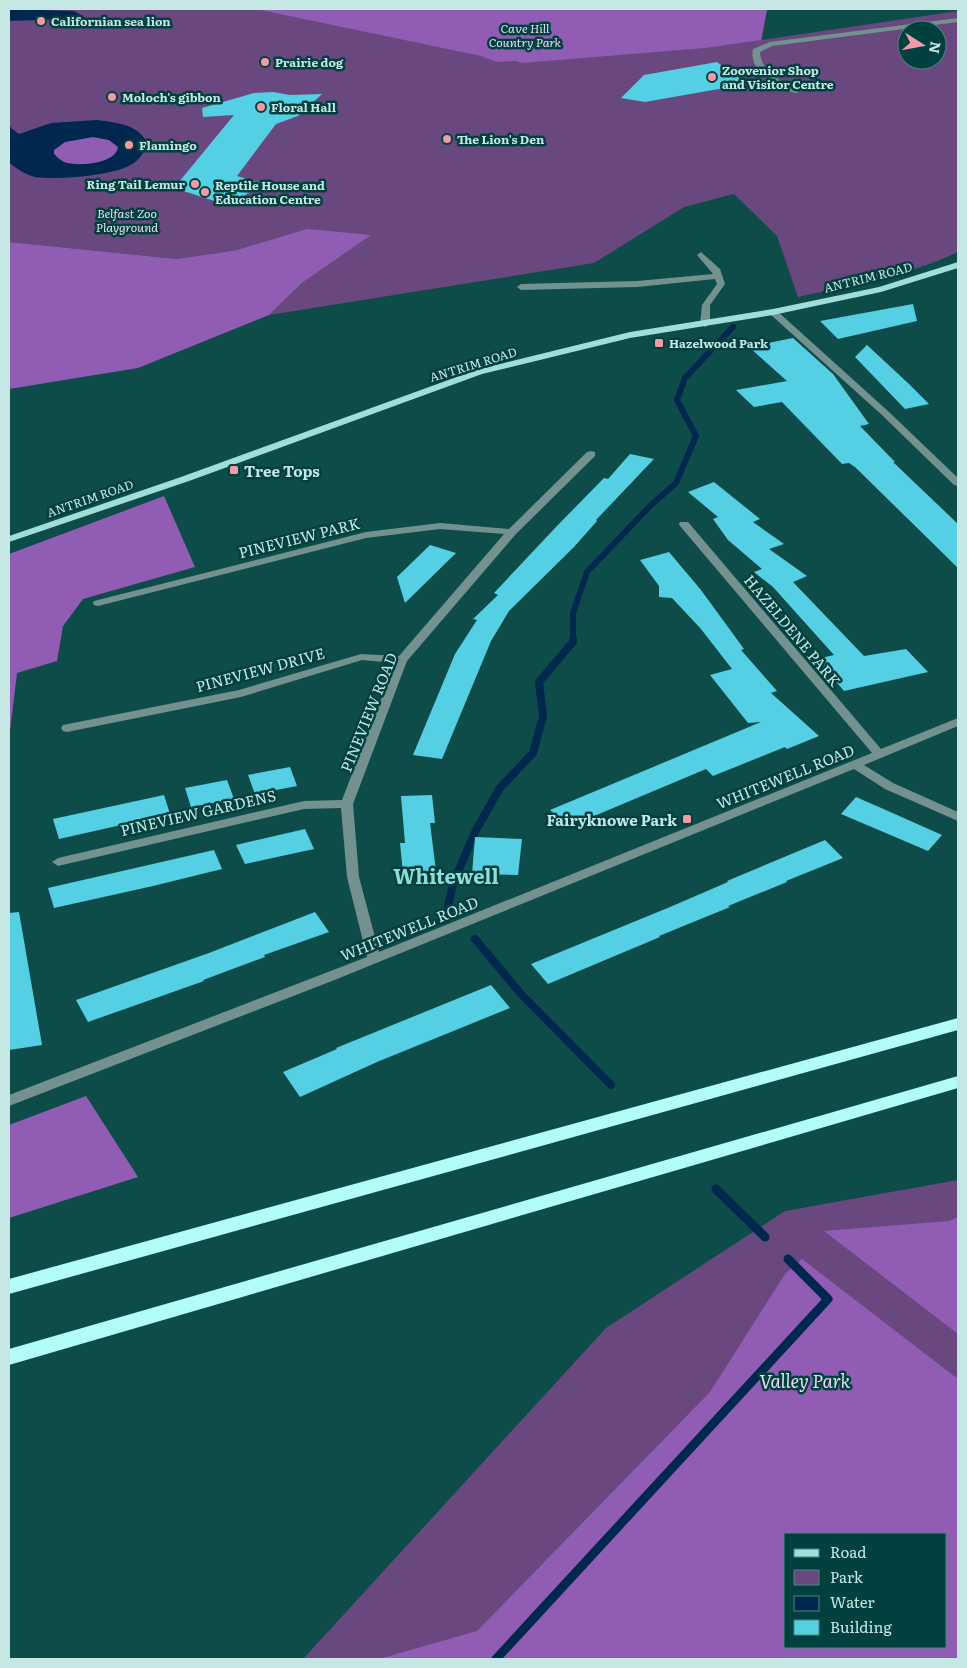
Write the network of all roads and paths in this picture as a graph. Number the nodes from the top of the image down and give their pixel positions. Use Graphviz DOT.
graph roads {
  1 [pos="958,20"];
  2 [pos="795,91"];
  3 [pos="702,255"];
  4 [pos="958,265"];
  5 [pos="718,276"];
  6 [pos="522,287"];
  7 [pos="773,312"];
  8 [pos="705,324"];
  9 [pos="591,454"];
  10 [pos="958,483"];
  11 [pos="684,524"];
  12 [pos="512,532"];
  13 [pos="9,539"];
  14 [pos="98,603"];
  15 [pos="402,660"];
  16 [pos="958,722"];
  17 [pos="67,728"];
  18 [pos="880,755"];
  19 [pos="856,765"];
  20 [pos="347,804"];
  21 [pos="958,817"];
  22 [pos="58,862"];
  23 [pos="374,958"];
  24 [pos="958,1024"];
  25 [pos="958,1082"];
  26 [pos="9,1101"];
  27 [pos="9,1287"];
  28 [pos="9,1357"];
  1 -- 2 [label="street"];
  3 -- 5 [label="street"];
  4 -- 7 [label="main road, ANTRIM ROAD"];
  5 -- 6 [label="street"];
  5 -- 8 [label="street"];
  7 -- 8 [label="main road, ANTRIM ROAD"];
  7 -- 10 [label="street"];
  8 -- 13 [label="main road, ANTRIM ROAD"];
  9 -- 12 [label="street, PINEVIEW ROAD"];
  11 -- 18 [label="street, HAZELDENE PARK"];
  12 -- 14 [label="street, PINEVIEW PARK"];
  12 -- 15 [label="street, PINEVIEW ROAD"];
  15 -- 17 [label="street, PINEVIEW DRIVE"];
  15 -- 20 [label="street, PINEVIEW ROAD"];
  16 -- 18 [label="street, WHITEWELL ROAD"];
  18 -- 19 [label="street, WHITEWELL ROAD"];
  19 -- 21 [label="street"];
  19 -- 23 [label="street, WHITEWELL ROAD"];
  20 -- 22 [label="street, PINEVIEW GARDENS"];
  20 -- 23 [label="street, PINEVIEW ROAD"];
  23 -- 26 [label="street, WHITEWELL ROAD"];
  24 -- 27 [label="highway"];
  25 -- 28 [label="highway"];
}
